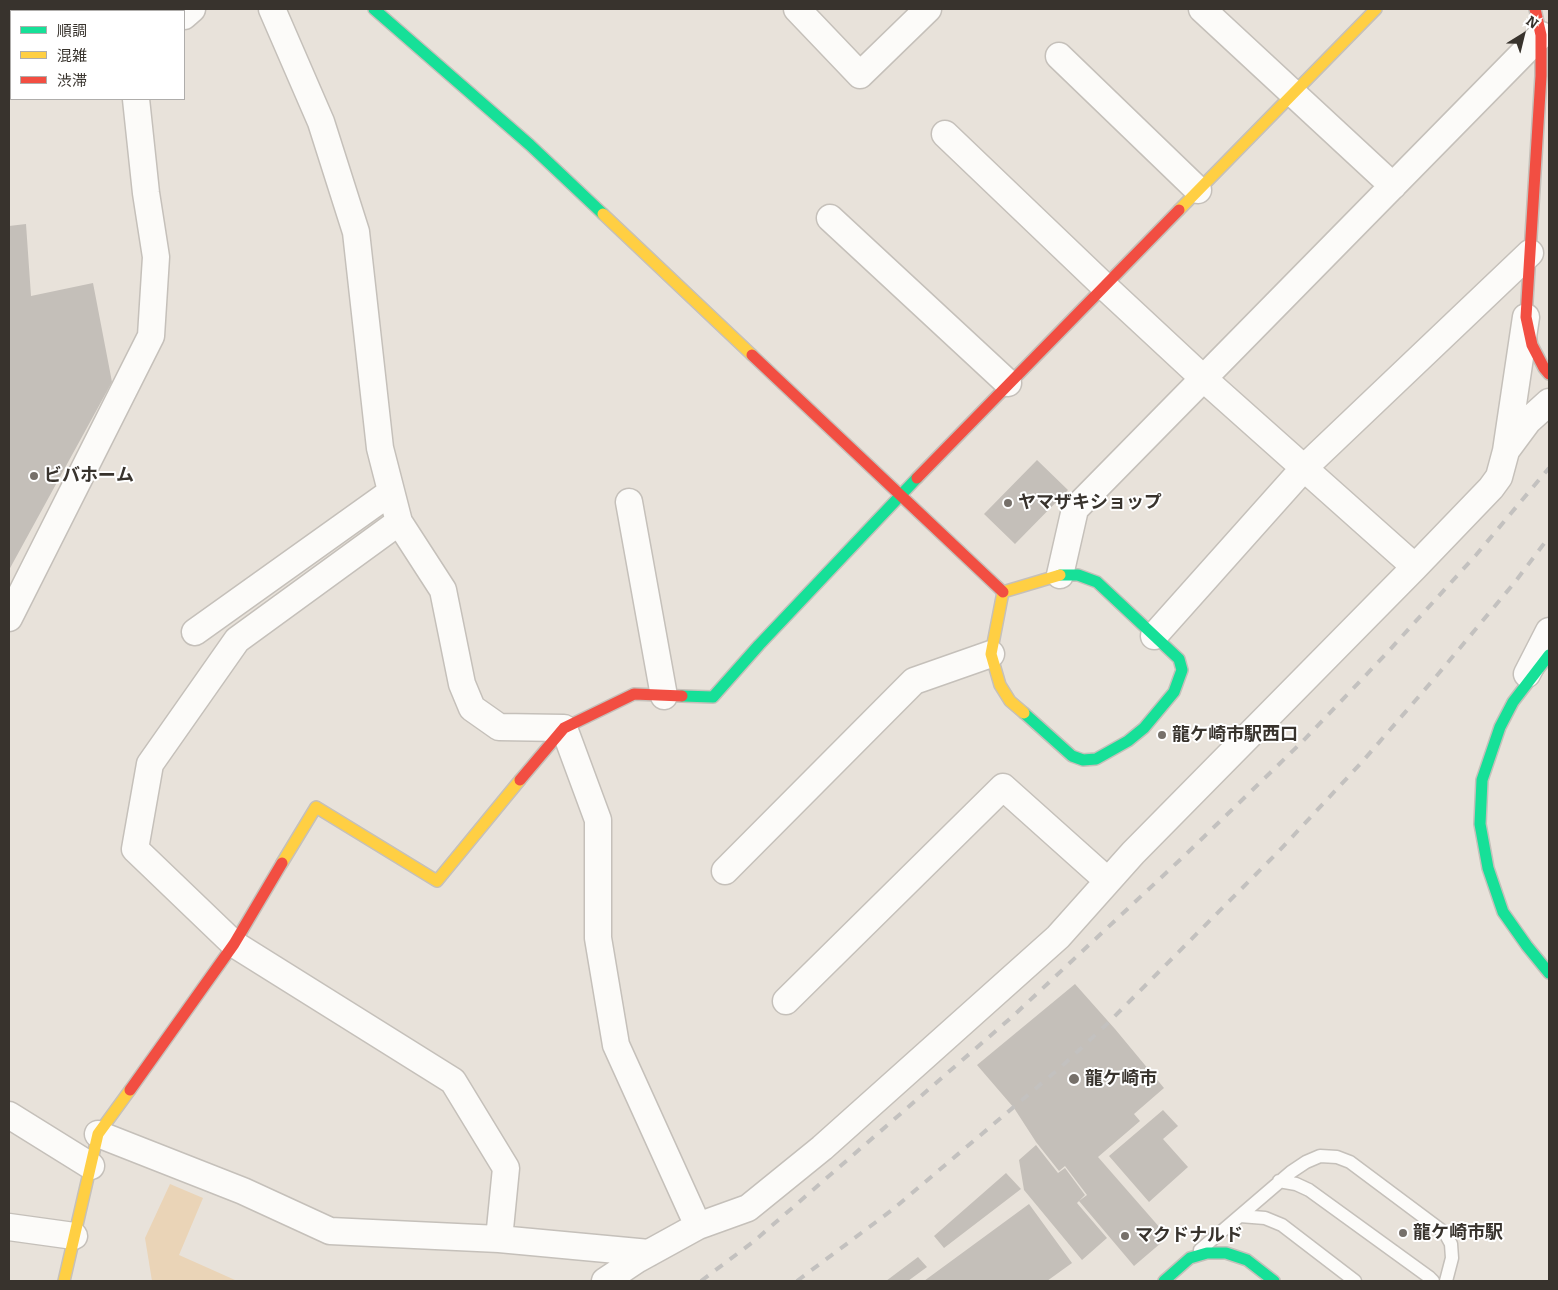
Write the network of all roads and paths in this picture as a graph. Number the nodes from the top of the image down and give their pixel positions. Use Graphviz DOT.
graph roads {
  1 [pos="272,9"];
  2 [pos="374,9"];
  3 [pos="796,9"];
  4 [pos="928,9"];
  5 [pos="1202,9"];
  6 [pos="1376,9"];
  7 [pos="1535,9"];
  8 [pos="1541,35"];
  9 [pos="1059,56"];
  10 [pos="1293,93"];
  11 [pos="136,100"];
  12 [pos="945,134"];
  13 [pos="1393,186"];
  14 [pos="1198,190"];
  15 [pos="830,218"];
  16 [pos="1530,253"];
  17 [pos="1104,286"];
  18 [pos="1526,317"];
  19 [pos="1549,374"];
  20 [pos="1204,378"];
  21 [pos="1008,383"];
  22 [pos="1549,402"];
  23 [pos="1506,451"];
  24 [pos="1304,468"];
  25 [pos="391,492"];
  26 [pos="900,495"];
  27 [pos="629,502"];
  28 [pos="398,522"];
  29 [pos="1415,567"];
  30 [pos="1060,575"];
  31 [pos="1003,592"];
  32 [pos="9,618"];
  33 [pos="1549,631"];
  34 [pos="195,632"];
  35 [pos="1154,636"];
  36 [pos="991,654"];
  37 [pos="1549,655"];
  38 [pos="664,696"];
  39 [pos="1513,702"];
  40 [pos="564,728"];
  41 [pos="725,871"];
  42 [pos="1108,881"];
  43 [pos="234,944"];
  44 [pos="1549,973"];
  45 [pos="786,1000"];
  46 [pos="9,1115"];
  47 [pos="98,1134"];
  48 [pos="90,1166"];
  49 [pos="1280,1182"];
  50 [pos="1240,1216"];
  51 [pos="698,1226"];
  52 [pos="9,1227"];
  53 [pos="74,1236"];
  54 [pos="499,1239"];
  55 [pos="649,1253"];
  56 [pos="1190,1258"];
  57 [pos="64,1281"];
  58 [pos="605,1281"];
  59 [pos="1164,1281"];
  60 [pos="1274,1281"];
  61 [pos="1355,1281"];
  62 [pos="1433,1281"];
  63 [pos="1446,1281"];
  1 -- 25 [label="street"];
  2 -- 26 [label="street"];
  3 -- 4 [label="street"];
  5 -- 10 [label="street"];
  6 -- 10 [label="street"];
  7 -- 8 [label="street"];
  8 -- 13 [label="street"];
  8 -- 16 [label="street"];
  9 -- 14 [label="street"];
  10 -- 13 [label="street"];
  10 -- 14 [label="street"];
  11 -- 32 [label="street"];
  12 -- 17 [label="street"];
  13 -- 20 [label="street"];
  14 -- 17 [label="street"];
  15 -- 21 [label="street"];
  16 -- 18 [label="street"];
  16 -- 24 [label="street"];
  17 -- 20 [label="street"];
  17 -- 21 [label="street"];
  18 -- 19 [label="street"];
  18 -- 23 [label="street"];
  20 -- 24 [label="street"];
  20 -- 30 [label="street"];
  21 -- 26 [label="street"];
  22 -- 23 [label="street"];
  23 -- 29 [label="street"];
  24 -- 29 [label="street"];
  24 -- 35 [label="street"];
  25 -- 28 [label="street"];
  25 -- 34 [label="street"];
  26 -- 31 [label="street"];
  26 -- 38 [label="street"];
  27 -- 38 [label="street"];
  28 -- 40 [label="street"];
  28 -- 43 [label="street"];
  29 -- 42 [label="street"];
  30 -- 31 [label="street"];
  30 -- 35 [label="street"];
  31 -- 36 [label="street"];
  33 -- 39 [label="street"];
  35 -- 36 [label="street"];
  36 -- 41 [label="street"];
  37 -- 39 [label="street"];
  38 -- 40 [label="street"];
  39 -- 44 [label="street"];
  40 -- 43 [label="street"];
  40 -- 51 [label="street"];
  42 -- 45 [label="street"];
  42 -- 51 [label="street"];
  43 -- 47 [label="street"];
  43 -- 54 [label="street"];
  46 -- 48 [label="street"];
  47 -- 48 [label="street"];
  47 -- 54 [label="street"];
  48 -- 53 [label="street"];
  49 -- 50 [label="lane"];
  49 -- 62 [label="lane"];
  49 -- 63 [label="lane"];
  50 -- 56 [label="lane"];
  50 -- 61 [label="lane"];
  51 -- 55 [label="street"];
  52 -- 53 [label="street"];
  53 -- 57 [label="street"];
  54 -- 55 [label="street"];
  55 -- 58 [label="street"];
  56 -- 59 [label="street"];
  56 -- 60 [label="street"];
}
